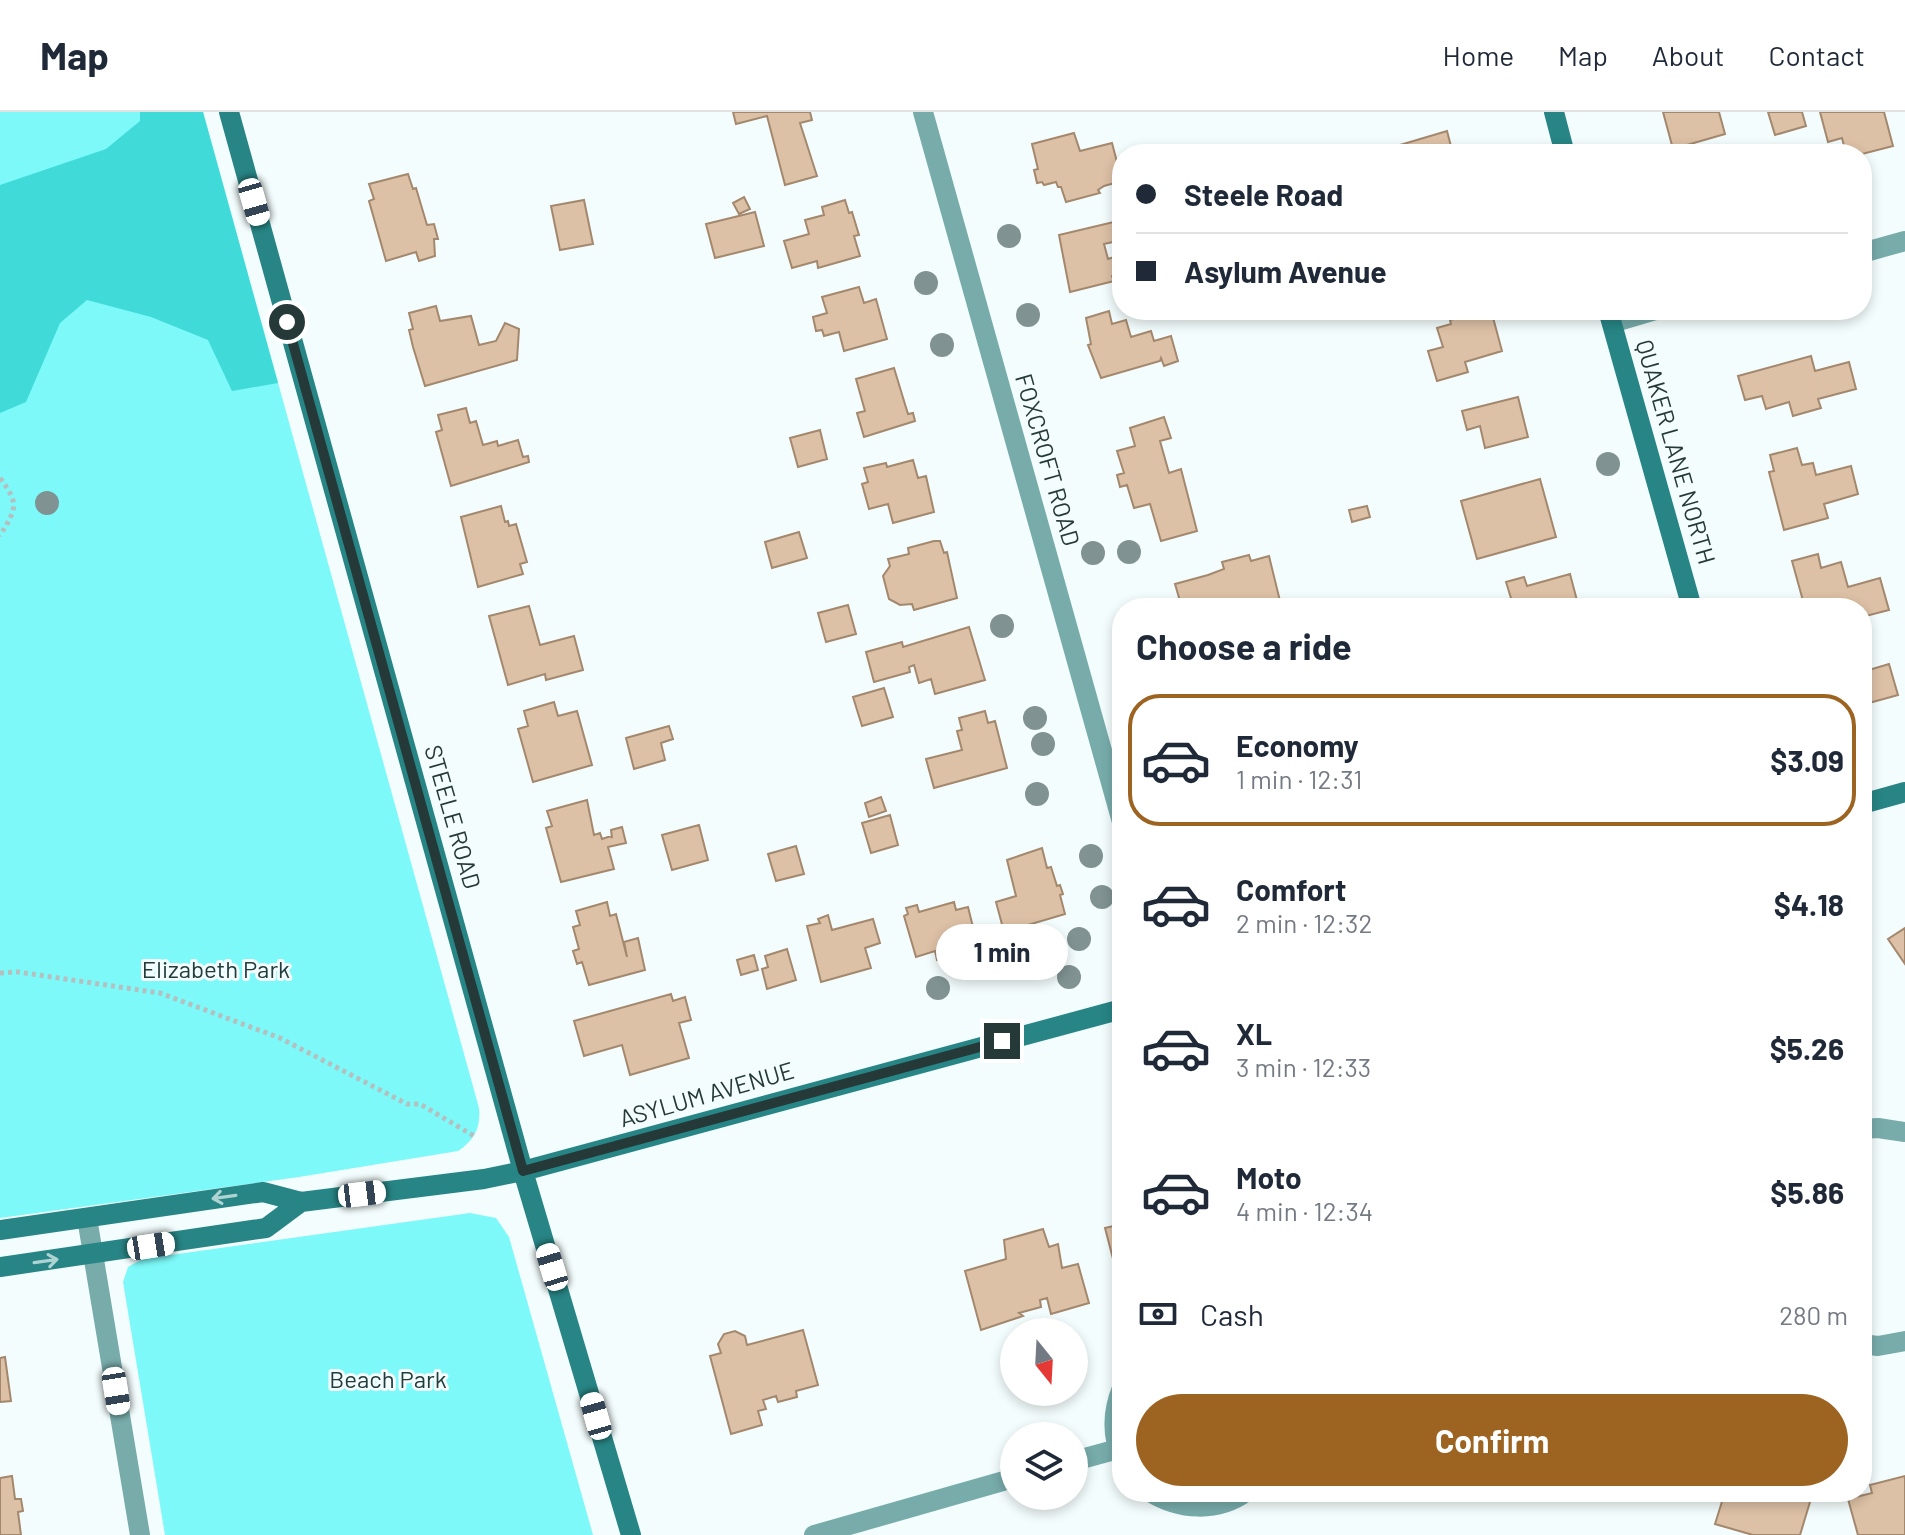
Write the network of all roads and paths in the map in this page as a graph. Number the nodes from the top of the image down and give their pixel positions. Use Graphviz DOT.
graph roads {
  1 [pos="229,112"];
  2 [pos="923,112"];
  3 [pos="1554,112"];
  4 [pos="1562,144"];
  5 [pos="1905,241"];
  6 [pos="1872,250"];
  7 [pos="1611,320"];
  8 [pos="0,478"];
  9 [pos="0,536"];
  10 [pos="1689,598"];
  11 [pos="1112,786"];
  12 [pos="1905,792"];
  13 [pos="1872,801"];
  14 [pos="0,973"];
  15 [pos="1112,1012"];
  16 [pos="1872,1128"];
  17 [pos="1905,1132"];
  18 [pos="474,1136"];
  19 [pos="523,1171"];
  20 [pos="301,1202"];
  21 [pos="87,1218"];
  22 [pos="0,1230"];
  23 [pos="93,1254"];
  24 [pos="0,1267"];
  25 [pos="1905,1341"];
  26 [pos="1872,1345"];
  27 [pos="1112,1455"];
  28 [pos="1088,1459"];
  29 [pos="1000,1482"];
  30 [pos="1172,1502"];
  31 [pos="1227,1502"];
  32 [pos="140,1535"];
  33 [pos="631,1535"];
  34 [pos="814,1535"];
  1 -- 19 [label="street, STEELE ROAD"];
  2 -- 11 [label="street, FOXCROFT ROAD"];
  3 -- 4 [label="street"];
  5 -- 6 [label="street"];
  7 -- 10 [label="street, QUAKER LANE NORTH"];
  8 -- 9 [label="path"];
  12 -- 13 [label="street"];
  14 -- 18 [label="path"];
  15 -- 19 [label="street, ASYLUM AVENUE"];
  16 -- 17 [label="street"];
  19 -- 20 [label="street, ASYLUM AVENUE"];
  19 -- 33 [label="street, STEELE ROAD"];
  20 -- 21 [label="street, ASYLUM AVENUE, one-way"];
  20 -- 23 [label="street, ASYLUM AVENUE"];
  21 -- 22 [label="street, ASYLUM AVENUE"];
  21 -- 23 [label="street"];
  24 -- 23 [label="street, ASYLUM AVENUE, one-way"];
  23 -- 32 [label="street"];
  25 -- 26 [label="street"];
  27 -- 28 [label="street"];
  29 -- 34 [label="street"];
  30 -- 31 [label="street"];
}
